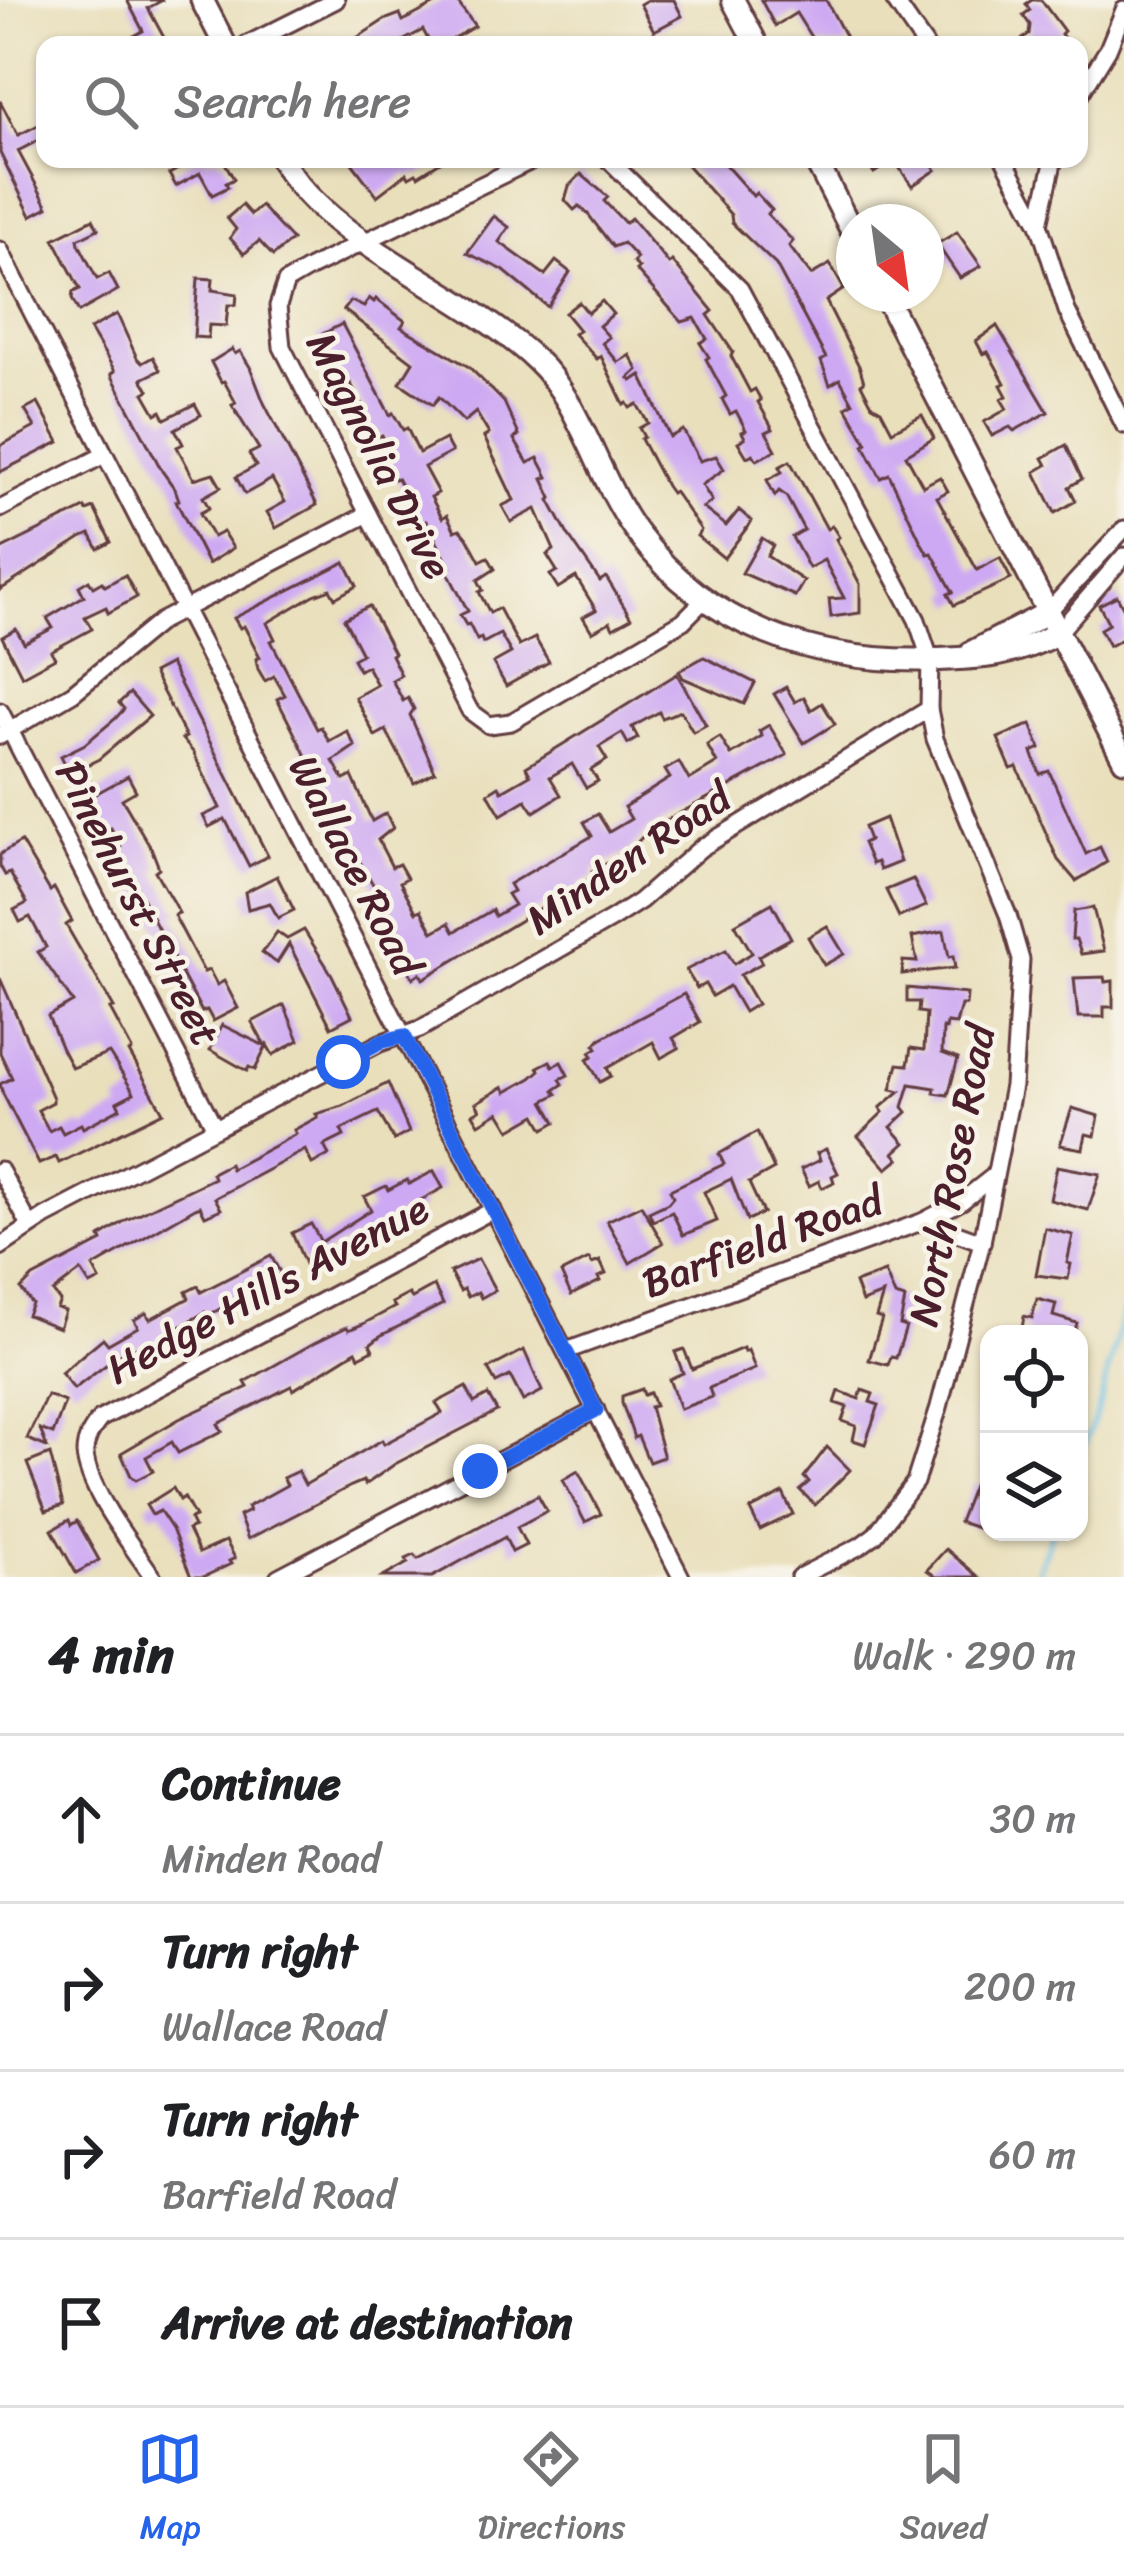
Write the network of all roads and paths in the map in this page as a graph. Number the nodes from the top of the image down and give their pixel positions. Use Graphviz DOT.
graph roads {
  1 [pos="202,0"];
  2 [pos="336,0"];
  3 [pos="734,0"];
  4 [pos="894,0"];
  5 [pos="1124,10"];
  6 [pos="221,36"];
  7 [pos="264,36"];
  8 [pos="752,36"];
  9 [pos="919,36"];
  10 [pos="1088,81"];
  11 [pos="287,168"];
  12 [pos="516,168"];
  13 [pos="617,168"];
  14 [pos="820,168"];
  15 [pos="1008,168"];
  16 [pos="1052,168"];
  17 [pos="838,204"];
  18 [pos="1039,224"];
  19 [pos="363,242"];
  20 [pos="0,250"];
  21 [pos="893,312"];
  22 [pos="1124,425"];
  23 [pos="104,455"];
  24 [pos="0,508"];
  25 [pos="368,514"];
  26 [pos="1124,529"];
  27 [pos="1124,556"];
  28 [pos="704,601"];
  29 [pos="184,608"];
  30 [pos="1053,623"];
  31 [pos="931,659"];
  32 [pos="929,709"];
  33 [pos="0,711"];
  34 [pos="5,733"];
  35 [pos="1124,760"];
  36 [pos="404,1036"];
  37 [pos="215,1128"];
  38 [pos="0,1171"];
  39 [pos="995,1175"];
  40 [pos="493,1210"];
  41 [pos="924,1221"];
  42 [pos="30,1226"];
  43 [pos="982,1242"];
  44 [pos="0,1247"];
  45 [pos="566,1351"];
  46 [pos="596,1410"];
  47 [pos="153,1577"];
  48 [pos="278,1577"];
  49 [pos="681,1577"];
  50 [pos="799,1577"];
  1 -- 6 [label="main road"];
  2 -- 7 [label="street"];
  3 -- 8 [label="main road"];
  4 -- 9 [label="street"];
  5 -- 10 [label="street"];
  11 -- 19 [label="main road"];
  12 -- 19 [label="street"];
  13 -- 31 [label="street"];
  14 -- 17 [label="main road"];
  15 -- 18 [label="street"];
  16 -- 18 [label="street"];
  18 -- 22 [label="street"];
  19 -- 25 [label="street, Magnolia Drive"];
  19 -- 28 [label="main road"];
  20 -- 23 [label="street, Wallace Road"];
  21 -- 30 [label="main road"];
  23 -- 24 [label="street"];
  23 -- 29 [label="street, Wallace Road"];
  25 -- 28 [label="street, Magnolia Drive"];
  25 -- 29 [label="street"];
  26 -- 30 [label="street"];
  27 -- 30 [label="street"];
  28 -- 31 [label="main road"];
  29 -- 34 [label="street"];
  29 -- 36 [label="street, Wallace Road"];
  30 -- 31 [label="main road"];
  30 -- 35 [label="main road"];
  31 -- 32 [label="street"];
  32 -- 36 [label="street, Minden Road"];
  32 -- 39 [label="street, North Rose Road"];
  33 -- 34 [label="street, Pinehurst Street"];
  34 -- 37 [label="street, Pinehurst Street"];
  36 -- 37 [label="street, Minden Road"];
  36 -- 40 [label="street, Wallace Road"];
  37 -- 42 [label="street, Minden Road"];
  38 -- 42 [label="street"];
  39 -- 41 [label="street"];
  39 -- 43 [label="street, North Rose Road"];
  40 -- 45 [label="street, Wallace Road"];
  40 -- 47 [label="street, Hedge Hills Avenue"];
  41 -- 43 [label="street, Barfield Road"];
  41 -- 45 [label="street, Barfield Road"];
  42 -- 44 [label="street, Minden Road"];
  43 -- 50 [label="street, North Rose Road"];
  45 -- 46 [label="street, Wallace Road"];
  46 -- 48 [label="street"];
  46 -- 49 [label="street, Wallace Road"];
}
